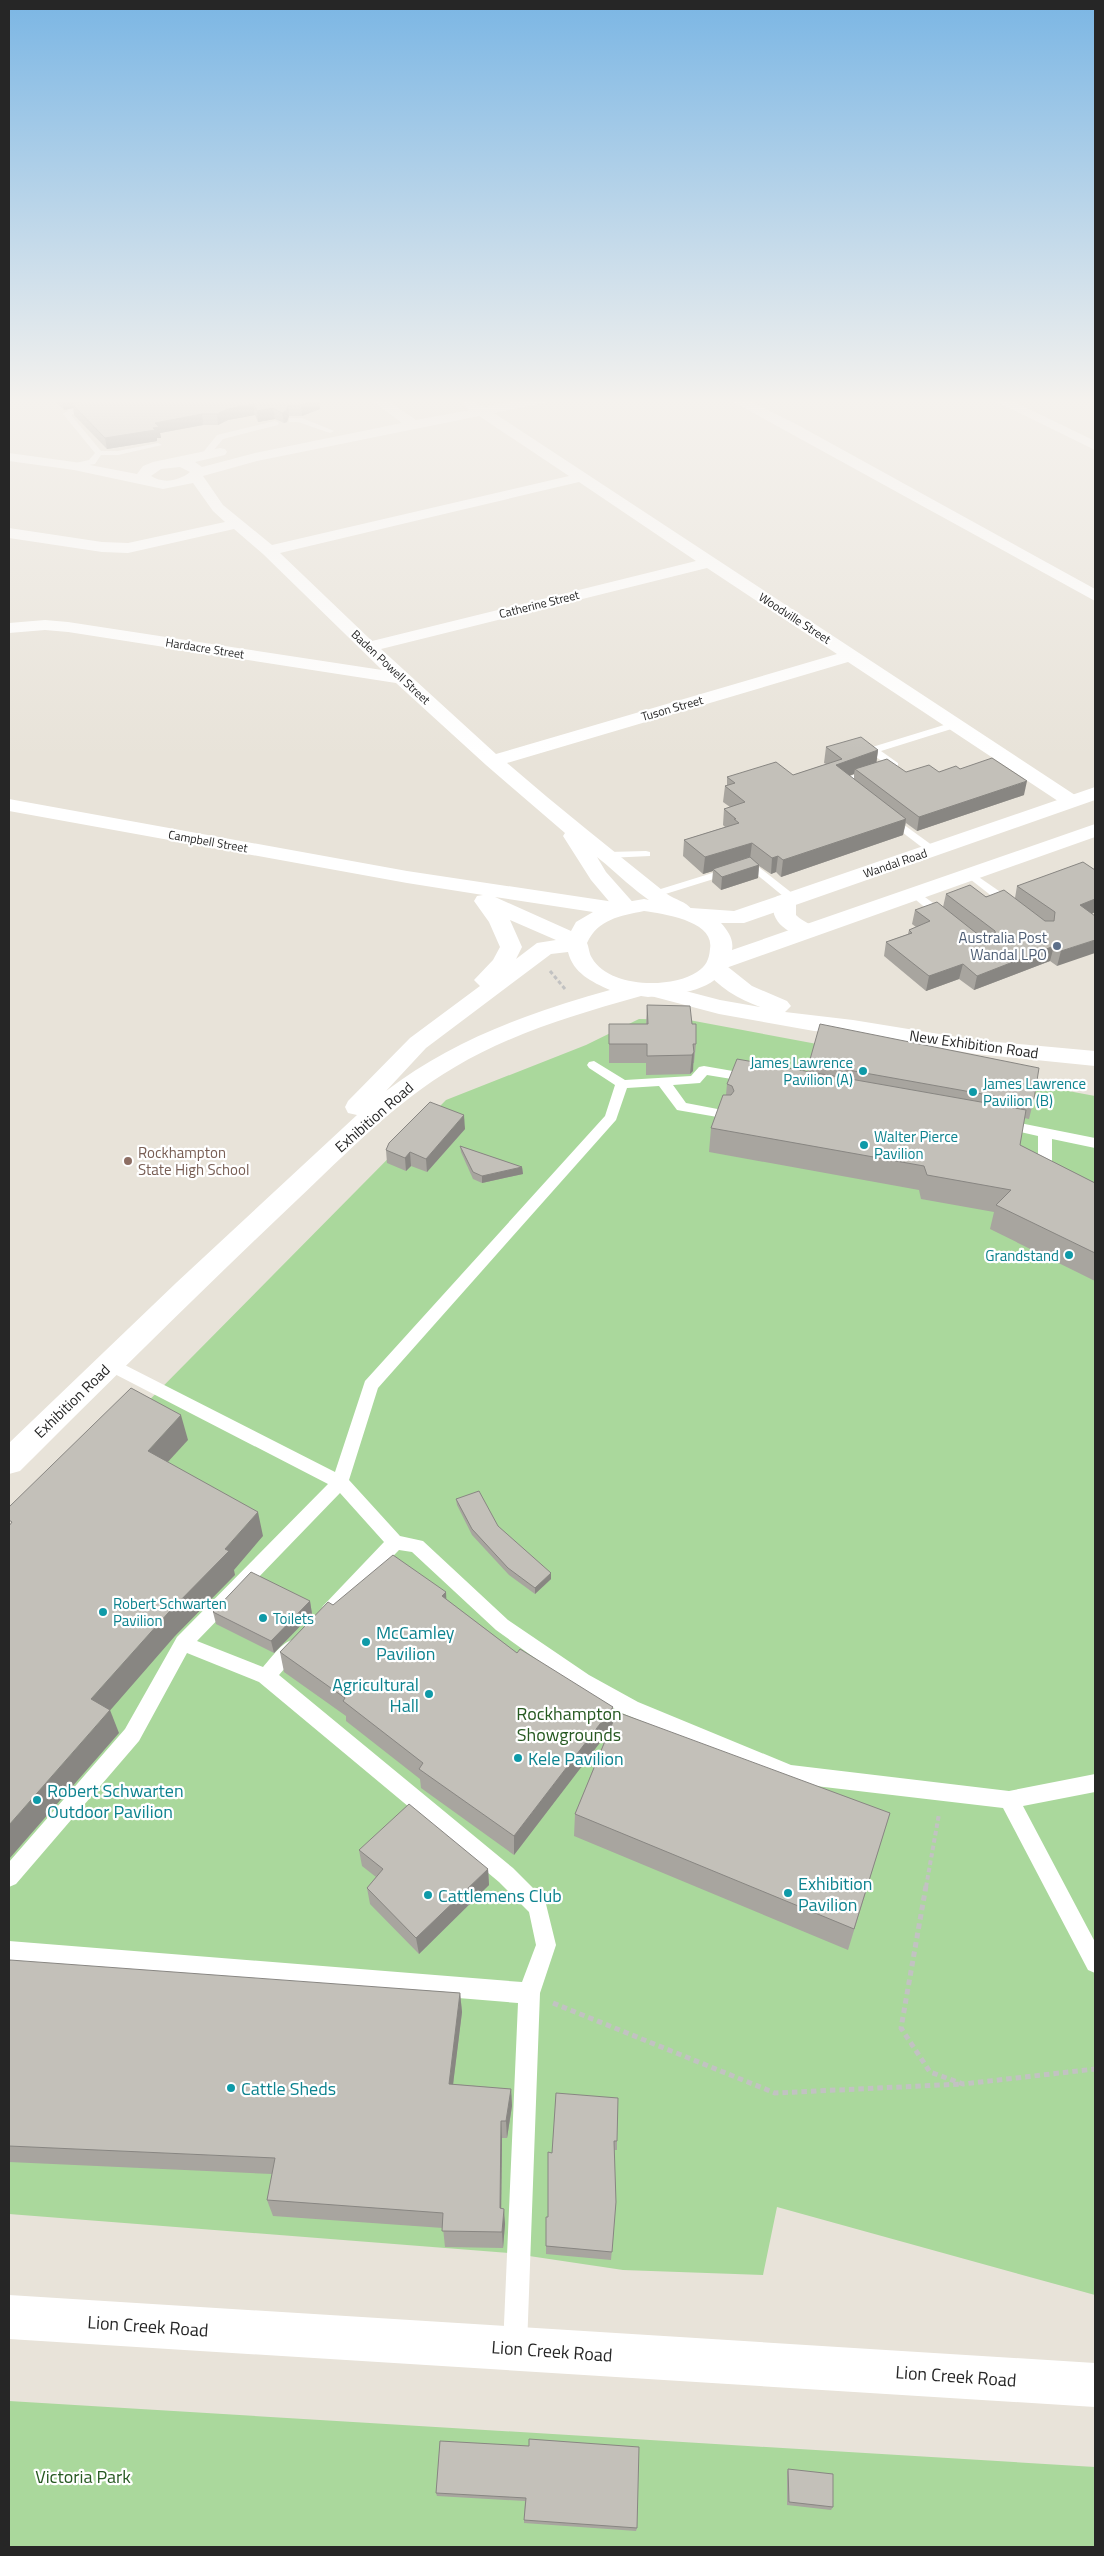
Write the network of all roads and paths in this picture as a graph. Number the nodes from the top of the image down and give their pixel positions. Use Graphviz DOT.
graph roads {
  1 [pos="230,518"];
  2 [pos="409,518"];
  3 [pos="643,518"];
  4 [pos="955,518"];
  5 [pos="237,524"];
  6 [pos="9,534"];
  7 [pos="269,551"];
  8 [pos="710,562"];
  9 [pos="1095,596"];
  10 [pos="9,628"];
  11 [pos="368,647"];
  12 [pos="852,656"];
  13 [pos="402,678"];
  14 [pos="957,724"];
  15 [pos="493,761"];
  16 [pos="849,787"];
  17 [pos="1095,793"];
  18 [pos="1071,801"];
  19 [pos="9,805"];
  20 [pos="880,811"];
  21 [pos="1095,818"];
  22 [pos="566,824"];
  23 [pos="1095,830"];
  24 [pos="932,850"];
  25 [pos="646,854"];
  26 [pos="608,855"];
  27 [pos="970,874"];
  28 [pos="407,878"];
  29 [pos="914,893"];
  30 [pos="655,894"];
  31 [pos="789,900"];
  32 [pos="487,901"];
  33 [pos="622,908"];
  34 [pos="686,912"];
  35 [pos="1023,914"];
  36 [pos="950,922"];
  37 [pos="807,931"];
  38 [pos="576,943"];
  39 [pos="717,966"];
  40 [pos="548,968"];
  41 [pos="647,990"];
  42 [pos="570,996"];
  43 [pos="853,1026"];
  44 [pos="418,1043"];
  45 [pos="1095,1059"];
  46 [pos="594,1065"];
  47 [pos="765,1080"];
  48 [pos="663,1082"];
  49 [pos="622,1084"];
  50 [pos="723,1114"];
  51 [pos="993,1122"];
  52 [pos="1046,1134"];
  53 [pos="1095,1143"];
  54 [pos="1061,1182"];
  55 [pos="199,1276"];
  56 [pos="109,1364"];
  57 [pos="9,1462"];
  58 [pos="340,1482"];
  59 [pos="395,1542"];
  60 [pos="183,1643"];
  61 [pos="266,1676"];
  62 [pos="1095,1783"];
  63 [pos="943,1794"];
  64 [pos="1009,1800"];
  65 [pos="9,1876"];
  66 [pos="9,1951"];
  67 [pos="1095,1963"];
  68 [pos="529,1994"];
  69 [pos="1095,2069"];
  70 [pos="963,2084"];
  71 [pos="9,2317"];
  72 [pos="514,2348"];
  73 [pos="1095,2385"];
  1 -- 5 [label="street, Baden Powell Street"];
  2 -- 7 [label="street"];
  3 -- 8 [label="street, Woodville Street"];
  4 -- 9 [label="street"];
  5 -- 6 [label="street"];
  5 -- 7 [label="street, Baden Powell Street"];
  7 -- 11 [label="street, Baden Powell Street"];
  8 -- 11 [label="street, Catherine Street"];
  8 -- 12 [label="street, Woodville Street"];
  10 -- 13 [label="street, Hardacre Street"];
  11 -- 13 [label="street, Baden Powell Street"];
  12 -- 14 [label="street, Woodville Street"];
  12 -- 15 [label="street, Tuson Street"];
  13 -- 15 [label="street, Baden Powell Street"];
  14 -- 16 [label="lane"];
  14 -- 18 [label="street, Woodville Street"];
  15 -- 22 [label="street, Baden Powell Street"];
  17 -- 18 [label="street, Wandal Road"];
  18 -- 21 [label="street, Woodville Street"];
  18 -- 24 [label="street, Wandal Road"];
  19 -- 28 [label="street, Campbell Street"];
  20 -- 24 [label="lane"];
  22 -- 26 [label="street, Baden Powell Street"];
  22 -- 33 [label="street, Baden Powell Street"];
  23 -- 27 [label="street"];
  24 -- 31 [label="street, Wandal Road"];
  25 -- 26 [label="lane"];
  26 -- 30 [label="street, Baden Powell Street"];
  27 -- 29 [label="street"];
  27 -- 35 [label="lane"];
  28 -- 32 [label="street, Campbell Street"];
  28 -- 33 [label="street, Campbell Street"];
  29 -- 36 [label="lane"];
  29 -- 37 [label="street"];
  30 -- 31 [label="lane"];
  30 -- 34 [label="street, Baden Powell Street"];
  31 -- 34 [label="street, Wandal Road"];
  31 -- 37 [label="street"];
  32 -- 38 [label="street, Campbell Street"];
  32 -- 44 [label="street, Exhibition Road"];
  33 -- 34 [label="street"];
  33 -- 38 [label="street"];
  34 -- 39 [label="street"];
  37 -- 39 [label="street"];
  38 -- 41 [label="street"];
  38 -- 44 [label="street, Exhibition Road"];
  39 -- 41 [label="street"];
  39 -- 43 [label="street, New Exhibition Road"];
  40 -- 42 [label="path"];
  41 -- 43 [label="street, New Exhibition Road"];
  41 -- 55 [label="street, Exhibition Road"];
  43 -- 45 [label="street, New Exhibition Road"];
  44 -- 55 [label="street, Exhibition Road"];
  46 -- 49 [label="lane"];
  47 -- 48 [label="lane"];
  48 -- 49 [label="lane"];
  48 -- 50 [label="lane"];
  49 -- 58 [label="lane"];
  51 -- 52 [label="lane"];
  52 -- 53 [label="lane"];
  52 -- 54 [label="lane"];
  55 -- 56 [label="street, Exhibition Road"];
  56 -- 57 [label="street, Exhibition Road"];
  56 -- 58 [label="lane"];
  58 -- 59 [label="lane"];
  58 -- 60 [label="lane"];
  59 -- 61 [label="lane"];
  59 -- 63 [label="lane"];
  60 -- 61 [label="lane"];
  60 -- 65 [label="lane"];
  61 -- 68 [label="lane"];
  62 -- 64 [label="lane"];
  63 -- 64 [label="lane"];
  63 -- 70 [label="path"];
  64 -- 67 [label="lane"];
  66 -- 68 [label="lane"];
  68 -- 70 [label="path"];
  68 -- 72 [label="lane"];
  69 -- 70 [label="path"];
  71 -- 72 [label="street, Lion Creek Road"];
  72 -- 73 [label="street, Lion Creek Road"];
}
